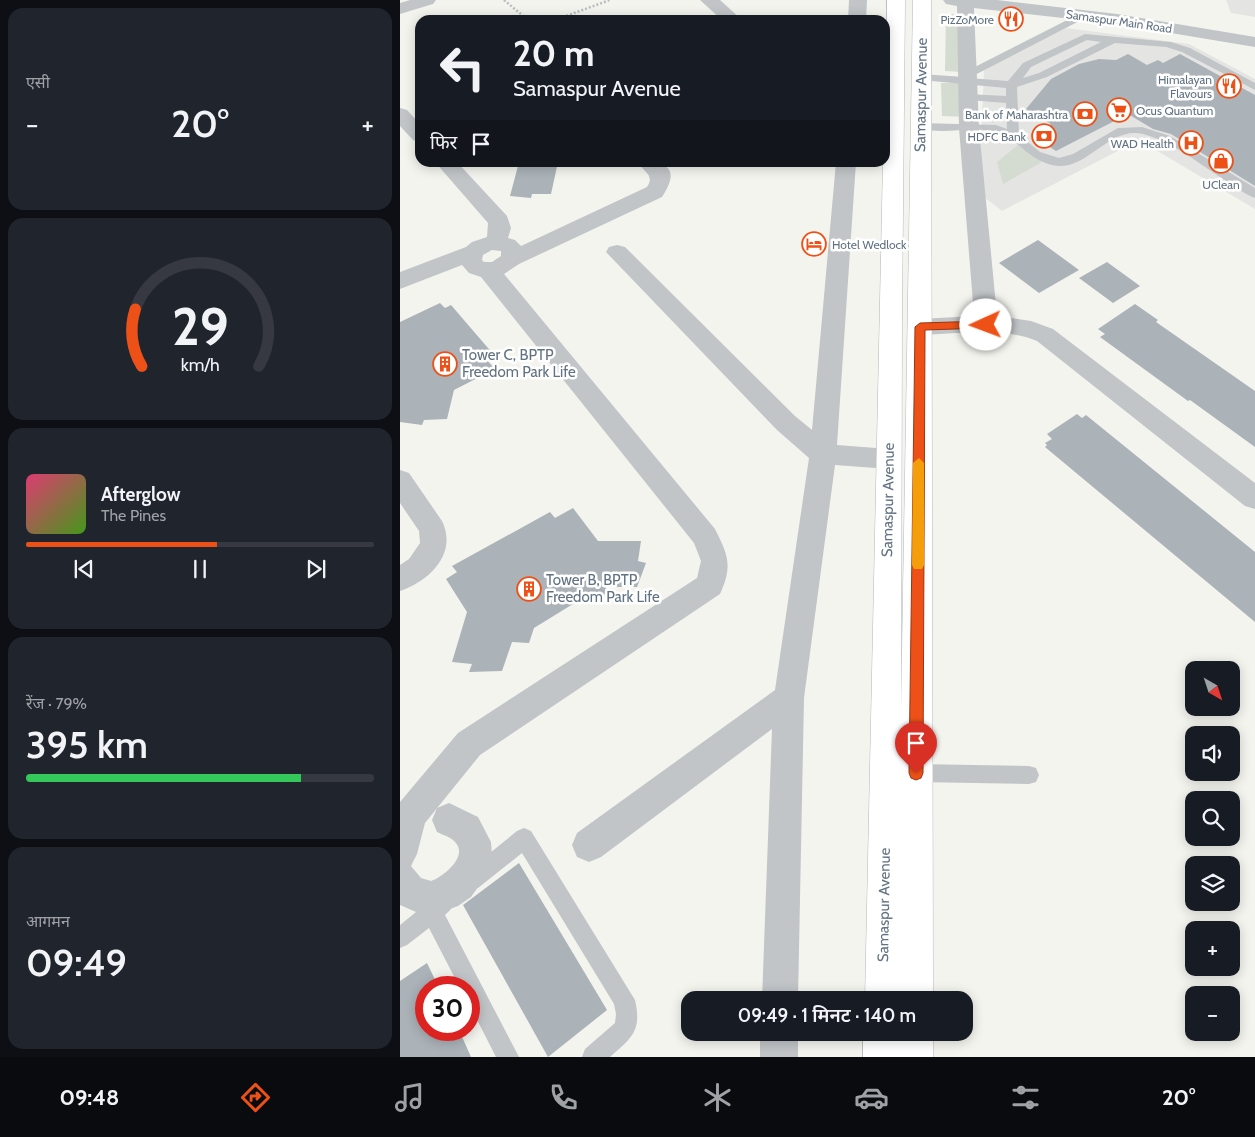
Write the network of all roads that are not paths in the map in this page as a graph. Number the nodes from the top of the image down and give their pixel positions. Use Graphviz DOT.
graph roads {
  1 [pos="427,0"];
  2 [pos="709,0"];
  3 [pos="858,0"];
  4 [pos="896,0"];
  5 [pos="922,0"];
  6 [pos="960,0"];
  7 [pos="400,9"];
  8 [pos="727,15"];
  9 [pos="857,15"];
  10 [pos="1083,15"];
  11 [pos="1114,39"];
  12 [pos="1255,42"];
  13 [pos="921,77"];
  14 [pos="967,85"];
  15 [pos="1010,85"];
  16 [pos="1255,87"];
  17 [pos="1011,100"];
  18 [pos="400,114"];
  19 [pos="920,126"];
  20 [pos="969,128"];
  21 [pos="415,130"];
  22 [pos="1013,136"];
  23 [pos="450,167"];
  24 [pos="653,167"];
  25 [pos="846,167"];
  26 [pos="1255,194"];
  27 [pos="496,242"];
  28 [pos="617,252"];
  29 [pos="511,259"];
  30 [pos="480,262"];
  31 [pos="400,281"];
  32 [pos="986,325"];
  33 [pos="920,327"];
  34 [pos="823,454"];
  35 [pos="889,459"];
  36 [pos="400,481"];
  37 [pos="1255,498"];
  38 [pos="400,579"];
  39 [pos="789,698"];
  40 [pos="916,773"];
  41 [pos="1029,775"];
  42 [pos="449,820"];
  43 [pos="406,821"];
  44 [pos="589,845"];
  45 [pos="400,854"];
  46 [pos="400,879"];
  47 [pos="432,912"];
  48 [pos="400,938"];
  49 [pos="780,991"];
  50 [pos="883,991"];
  51 [pos="914,991"];
  52 [pos="779,1041"];
  53 [pos="882,1041"];
  54 [pos="914,1041"];
  55 [pos="508,1057"];
  56 [pos="593,1057"];
  57 [pos="778,1057"];
  58 [pos="882,1057"];
  59 [pos="914,1057"];
  1 -- 7 [label="street"];
  2 -- 8 [label="street"];
  3 -- 9 [label="street"];
  4 -- 35 [label="main road, Samaspur Avenue"];
  5 -- 13 [label="main road, Samaspur Avenue"];
  6 -- 10 [label="street, Samaspur Main Road"];
  6 -- 14 [label="street"];
  10 -- 12 [label="street, Samaspur Main Road"];
  10 -- 14 [label="lane"];
  11 -- 15 [label="lane"];
  11 -- 15 [label="lane"];
  11 -- 16 [label="lane"];
  13 -- 14 [label="lane"];
  13 -- 19 [label="main road, Samaspur Avenue"];
  14 -- 15 [label="lane"];
  14 -- 17 [label="lane"];
  14 -- 20 [label="street"];
  15 -- 17 [label="lane"];
  17 -- 22 [label="lane"];
  18 -- 21 [label="street"];
  19 -- 20 [label="lane"];
  19 -- 33 [label="main road, Samaspur Avenue"];
  20 -- 22 [label="lane"];
  20 -- 32 [label="street"];
  22 -- 26 [label="lane"];
  23 -- 27 [label="street"];
  24 -- 29 [label="street"];
  25 -- 34 [label="street"];
  27 -- 29 [label="street"];
  27 -- 30 [label="street"];
  28 -- 34 [label="street"];
  29 -- 30 [label="street"];
  30 -- 31 [label="street"];
  30 -- 43 [label="street"];
  32 -- 33 [label="street"];
  32 -- 37 [label="street"];
  33 -- 40 [label="main road, Samaspur Avenue"];
  34 -- 35 [label="street"];
  34 -- 39 [label="street"];
  35 -- 50 [label="main road, Samaspur Avenue"];
  36 -- 38 [label="street"];
  39 -- 44 [label="street"];
  39 -- 49 [label="street"];
  40 -- 41 [label="lane"];
  40 -- 51 [label="main road, Samaspur Avenue"];
  42 -- 46 [label="street"];
  43 -- 45 [label="street"];
  47 -- 48 [label="lane"];
  47 -- 55 [label="lane"];
  47 -- 56 [label="lane"];
  52 -- 57 [label="street"];
  53 -- 58 [label="main road"];
  54 -- 59 [label="main road"];
}
